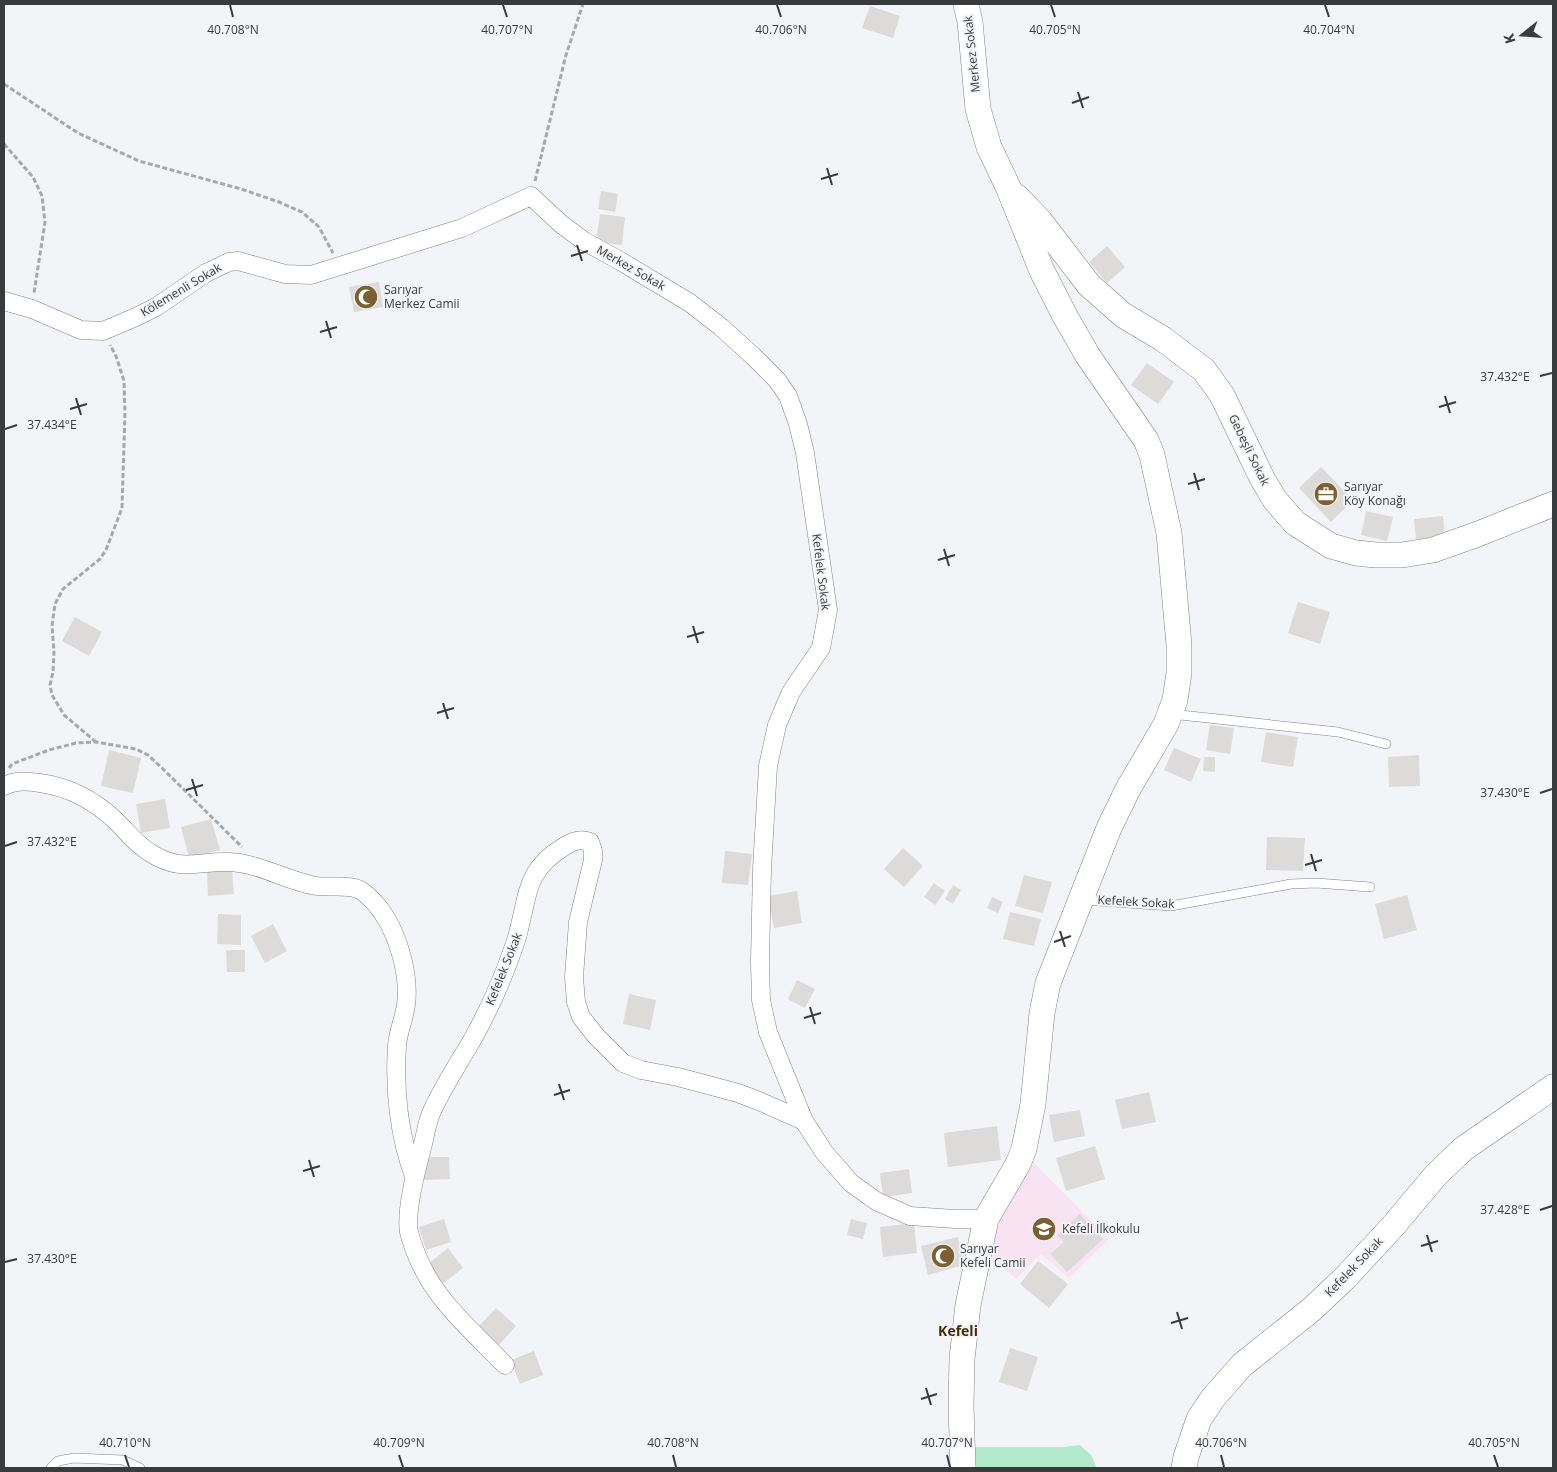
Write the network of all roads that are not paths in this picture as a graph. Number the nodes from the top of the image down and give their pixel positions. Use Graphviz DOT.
graph roads {
  1 [pos="966,4"];
  2 [pos="1009,188"];
  3 [pos="530,196"];
  4 [pos="4,301"];
  5 [pos="788,396"];
  6 [pos="1553,504"];
  7 [pos="1170,714"];
  8 [pos="1386,744"];
  9 [pos="4,786"];
  10 [pos="1370,887"];
  11 [pos="1081,899"];
  12 [pos="1553,1088"];
  13 [pos="804,1121"];
  14 [pos="414,1176"];
  15 [pos="986,1219"];
  16 [pos="505,1365"];
  17 [pos="960,1465"];
  18 [pos="51,1468"];
  19 [pos="140,1468"];
  20 [pos="1184,1468"];
  1 -- 2 [label="street, Merkez Sokak"];
  2 -- 6 [label="street, Gebeşli Sokak"];
  2 -- 7 [label="street, Kefelek Sokak"];
  3 -- 4 [label="street, Kölemenli Sokak"];
  3 -- 5 [label="street, Merkez Sokak"];
  5 -- 13 [label="street, Kefelek Sokak"];
  7 -- 8 [label="lane"];
  7 -- 11 [label="street, Kefelek Sokak"];
  9 -- 14 [label="street"];
  10 -- 11 [label="lane, Kefelek Sokak"];
  11 -- 15 [label="street, Kefelek Sokak"];
  12 -- 20 [label="street, Kefelek Sokak"];
  13 -- 14 [label="street, Kefelek Sokak"];
  13 -- 15 [label="street, Kefelek Sokak"];
  14 -- 16 [label="street, Kefelek Sokak"];
  15 -- 17 [label="street, Kefelek Sokak"];
  18 -- 19 [label="lane"];
}
